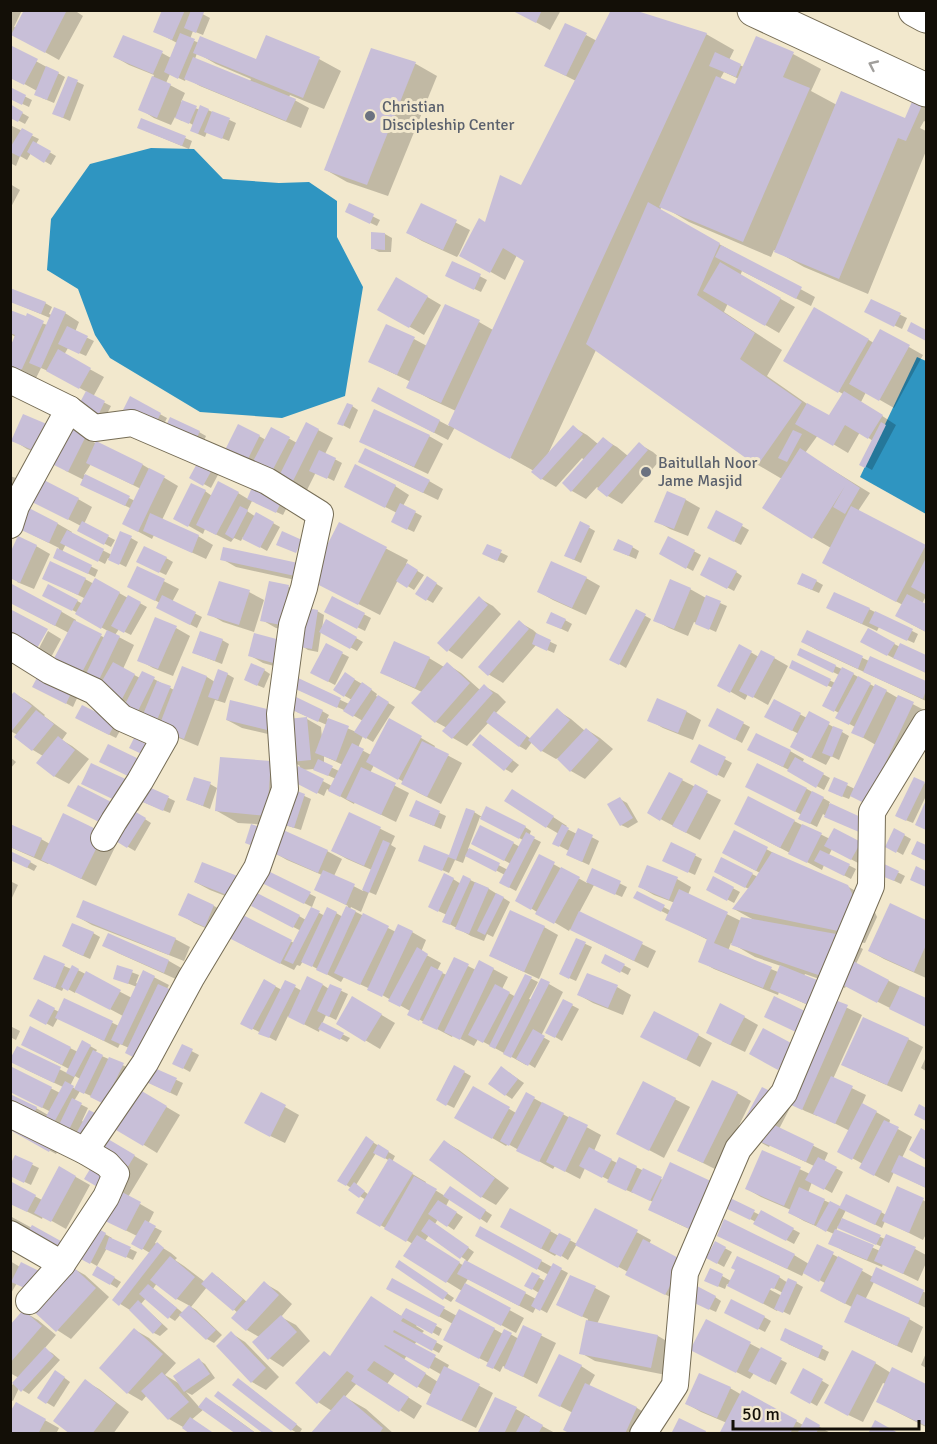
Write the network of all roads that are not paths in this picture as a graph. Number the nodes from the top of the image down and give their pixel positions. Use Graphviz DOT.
graph roads {
  1 [pos="754,10"];
  2 [pos="915,10"];
  3 [pos="927,16"];
  4 [pos="927,90"];
  5 [pos="10,380"];
  6 [pos="69,409"];
  7 [pos="10,525"];
  8 [pos="10,646"];
  9 [pos="927,723"];
  10 [pos="104,838"];
  11 [pos="10,1114"];
  12 [pos="85,1151"];
  13 [pos="10,1234"];
  14 [pos="62,1264"];
  15 [pos="29,1301"];
  16 [pos="643,1434"];
  4 -- 1 [label="highway, one-way"];
  2 -- 3 [label="highway"];
  5 -- 6 [label="street"];
  6 -- 7 [label="street"];
  6 -- 12 [label="street"];
  8 -- 10 [label="street"];
  9 -- 16 [label="street"];
  11 -- 12 [label="street"];
  12 -- 14 [label="street"];
  13 -- 14 [label="street"];
  14 -- 15 [label="street"];
}
